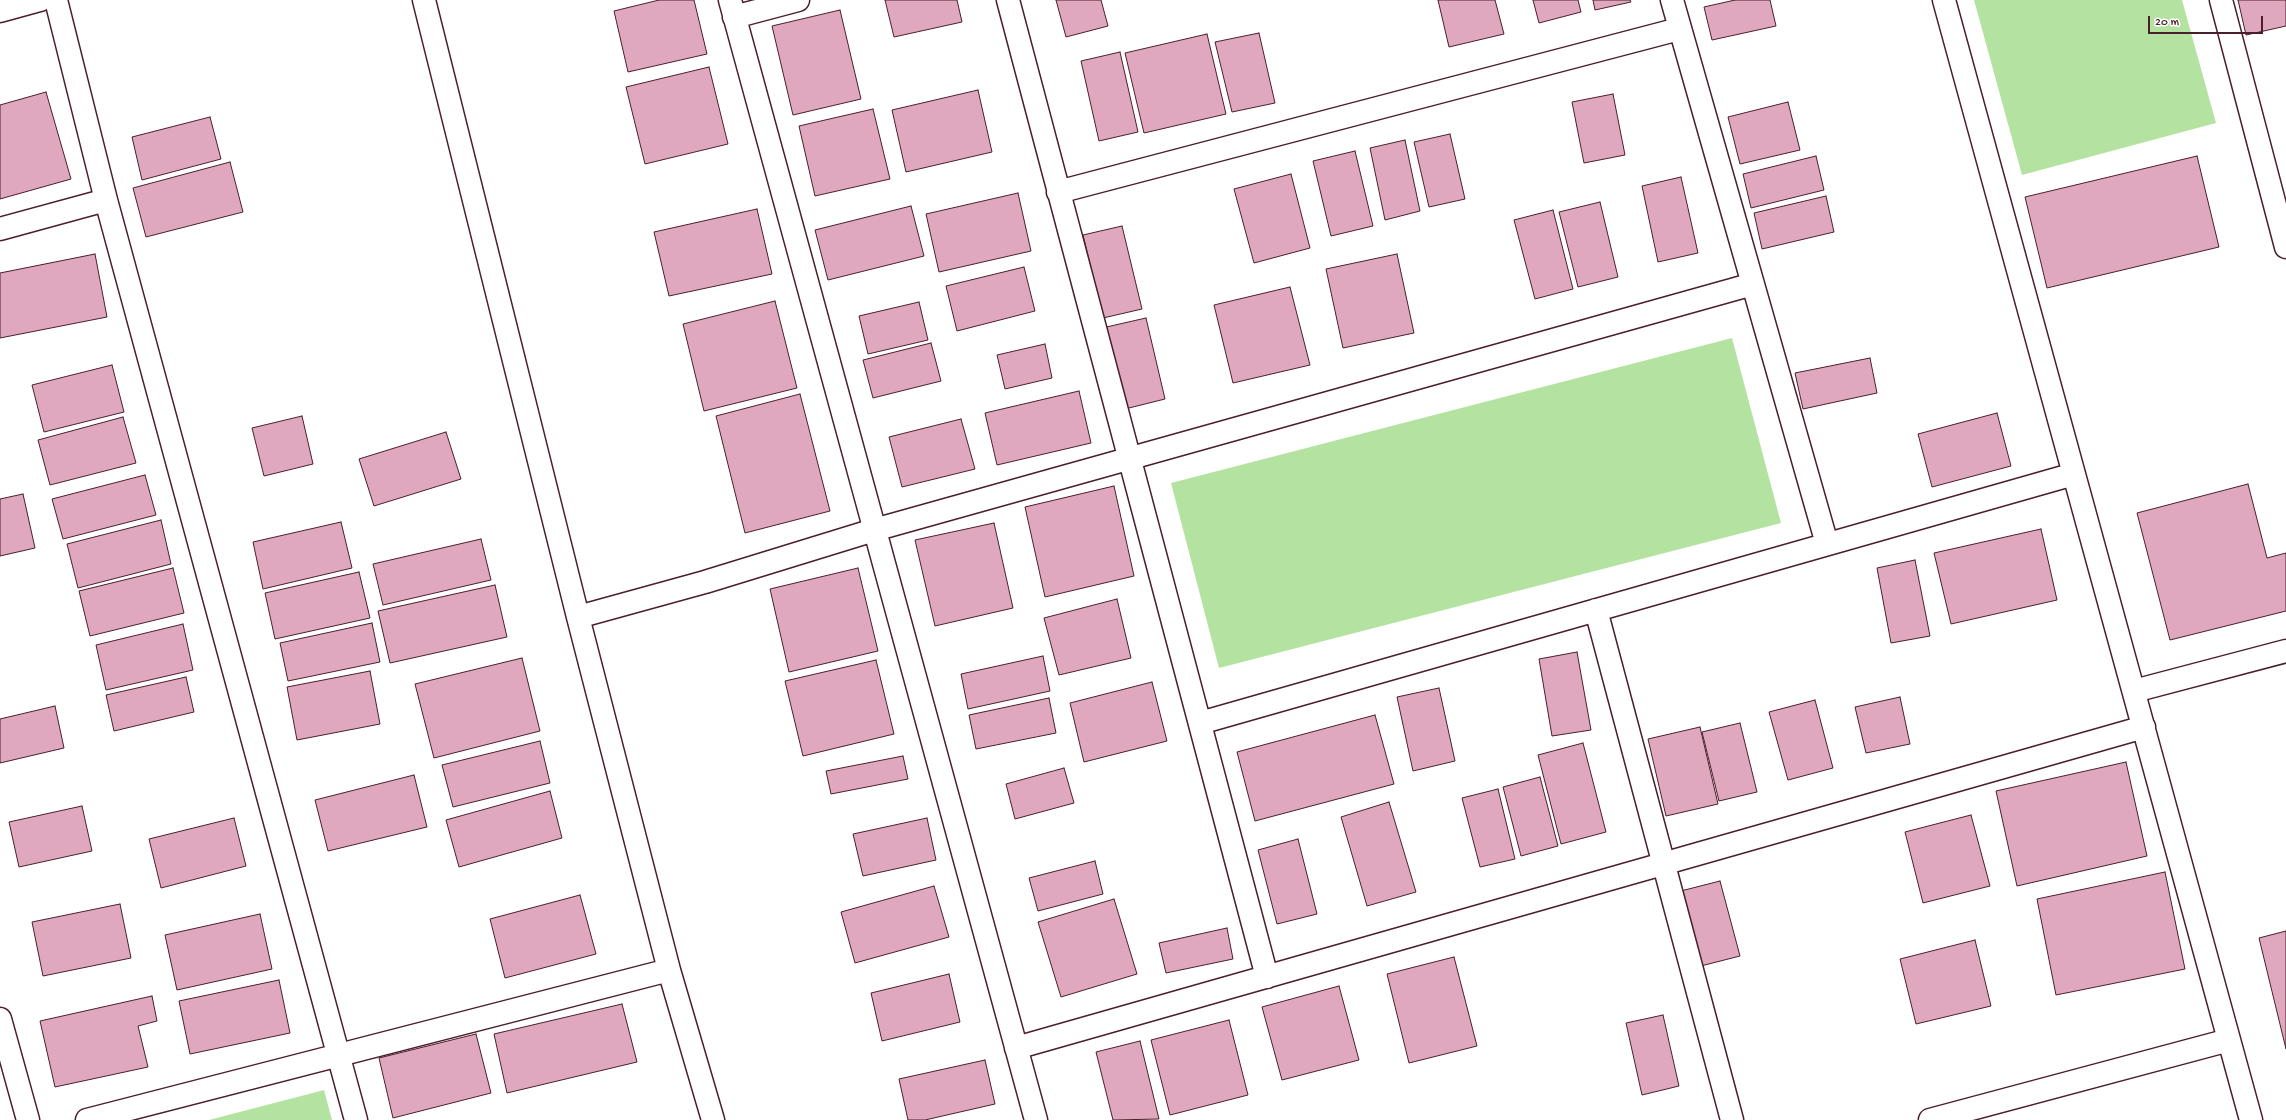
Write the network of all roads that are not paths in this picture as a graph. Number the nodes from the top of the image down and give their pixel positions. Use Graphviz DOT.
graph roads {
  1 [pos="40,0"];
  2 [pos="56,0"];
  3 [pos="424,0"];
  4 [pos="798,0"];
  5 [pos="1008,0"];
  6 [pos="1672,0"];
  7 [pos="1944,0"];
  8 [pos="2221,0"];
  9 [pos="732,8"];
  10 [pos="0,11"];
  11 [pos="1679,29"];
  12 [pos="1058,192"];
  13 [pos="106,200"];
  14 [pos="0,229"];
  15 [pos="2286,247"];
  16 [pos="1753,284"];
  17 [pos="1129,459"];
  18 [pos="2074,474"];
  19 [pos="874,530"];
  20 [pos="1826,544"];
  21 [pos="1596,610"];
  22 [pos="578,617"];
  23 [pos="2286,651"];
  24 [pos="2134,691"];
  25 [pos="1200,723"];
  26 [pos="2144,727"];
  27 [pos="1664,865"];
  28 [pos="669,970"];
  29 [pos="1267,977"];
  30 [pos="0,1019"];
  31 [pos="2229,1040"];
  32 [pos="1016,1048"];
  33 [pos="338,1054"];
  34 [pos="28,1120"];
  35 [pos="87,1120"];
  36 [pos="356,1120"];
  37 [pos="713,1120"];
  38 [pos="1036,1120"];
  39 [pos="1732,1120"];
  40 [pos="1930,1120"];
  41 [pos="2251,1120"];
  1 -- 10 [label="street"];
  2 -- 13 [label="street"];
  3 -- 22 [label="street"];
  4 -- 9 [label="street"];
  5 -- 12 [label="street"];
  6 -- 11 [label="street"];
  7 -- 18 [label="street"];
  8 -- 15 [label="street"];
  9 -- 19 [label="street"];
  11 -- 12 [label="street"];
  11 -- 16 [label="street"];
  12 -- 17 [label="street"];
  13 -- 14 [label="street"];
  13 -- 33 [label="street"];
  16 -- 17 [label="street"];
  16 -- 20 [label="street"];
  17 -- 19 [label="street"];
  17 -- 25 [label="street"];
  18 -- 20 [label="street"];
  18 -- 24 [label="street"];
  19 -- 22 [label="street"];
  19 -- 32 [label="street"];
  20 -- 21 [label="street"];
  21 -- 25 [label="street"];
  21 -- 27 [label="street"];
  22 -- 28 [label="street"];
  23 -- 24 [label="street"];
  24 -- 26 [label="street"];
  25 -- 29 [label="street"];
  26 -- 27 [label="street"];
  26 -- 31 [label="street"];
  27 -- 29 [label="street"];
  27 -- 39 [label="street"];
  28 -- 33 [label="street"];
  28 -- 37 [label="street"];
  29 -- 32 [label="street"];
  30 -- 34 [label="street"];
  31 -- 40 [label="street"];
  31 -- 41 [label="street"];
  32 -- 38 [label="street"];
  33 -- 35 [label="street"];
  33 -- 36 [label="street"];
}
